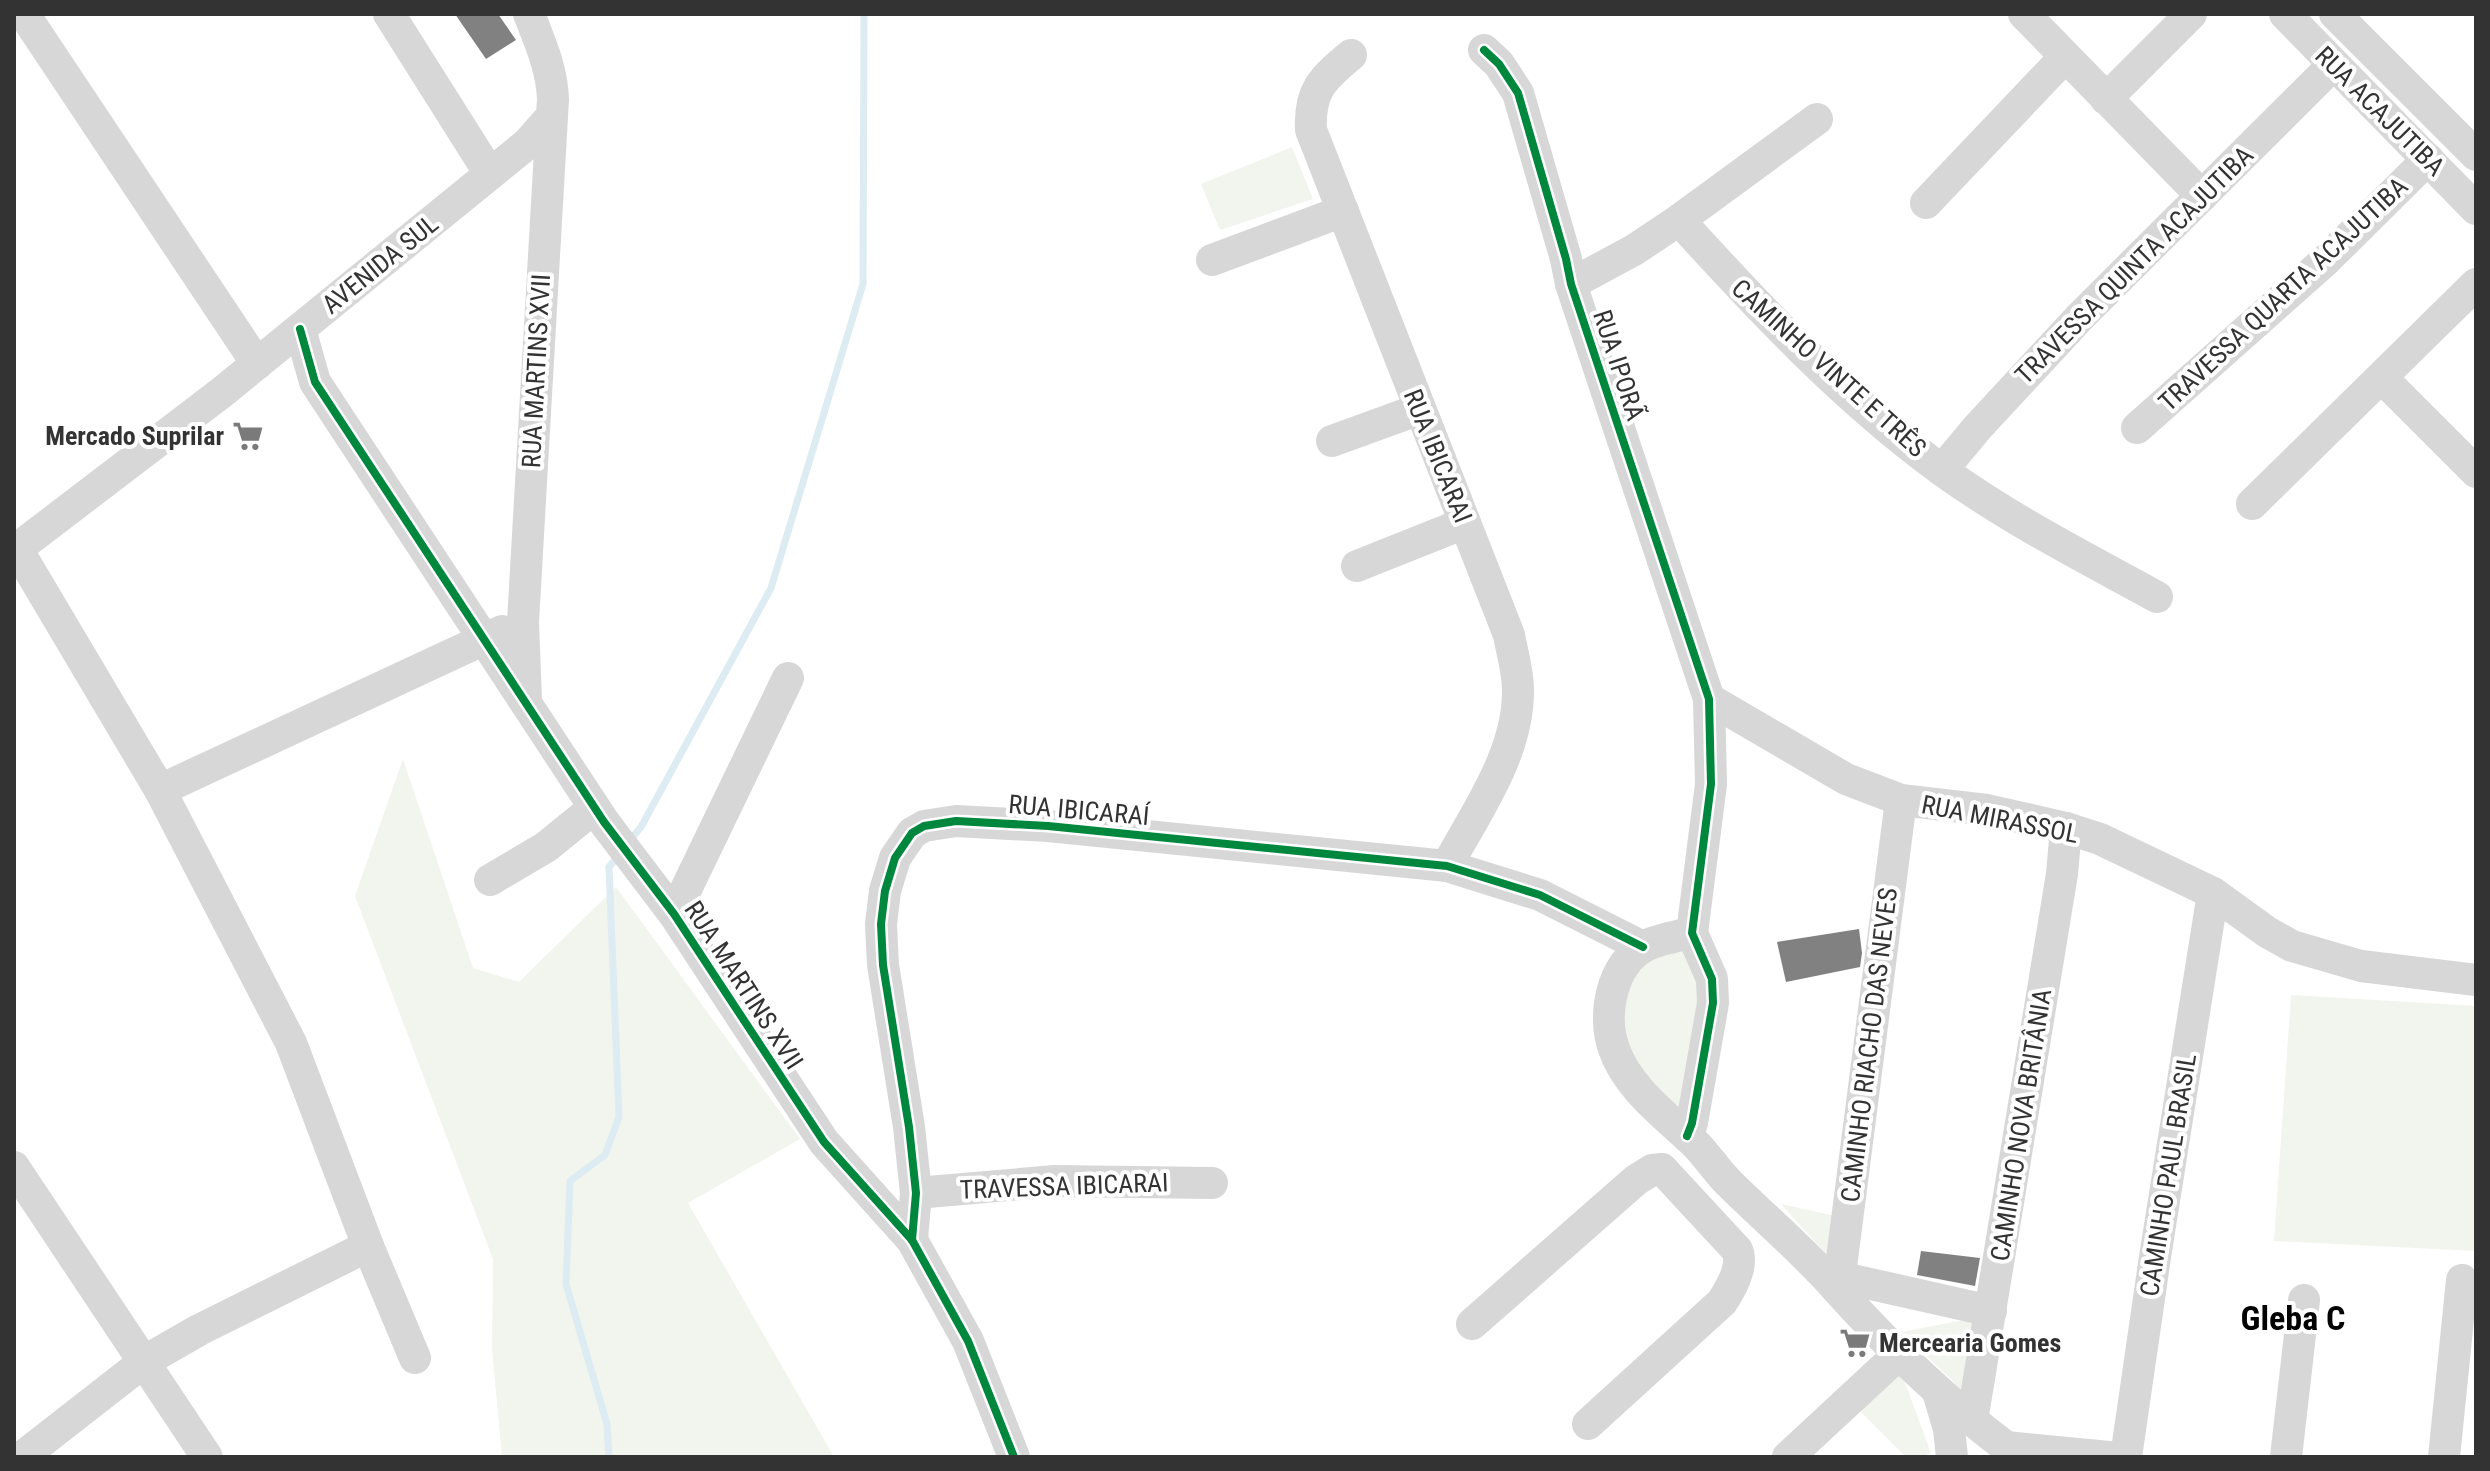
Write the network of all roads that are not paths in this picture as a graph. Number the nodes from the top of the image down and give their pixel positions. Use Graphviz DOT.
graph roads {
  1 [pos="24,14"];
  2 [pos="389,14"];
  3 [pos="529,14"];
  4 [pos="547,14"];
  5 [pos="2024,14"];
  6 [pos="2191,14"];
  7 [pos="2285,14"];
  8 [pos="2335,14"];
  9 [pos="544,50"];
  10 [pos="1484,50"];
  11 [pos="1351,55"];
  12 [pos="2065,57"];
  13 [pos="2333,65"];
  14 [pos="2106,99"];
  15 [pos="550,118"];
  16 [pos="1817,119"];
  17 [pos="2476,155"];
  18 [pos="2428,159"];
  19 [pos="490,174"];
  20 [pos="2202,196"];
  21 [pos="1926,203"];
  22 [pos="2476,209"];
  23 [pos="1343,211"];
  24 [pos="1679,220"];
  25 [pos="1212,260"];
  26 [pos="1571,284"];
  27 [pos="2476,284"];
  28 [pos="300,329"];
  29 [pos="265,358"];
  30 [pos="2382,378"];
  31 [pos="315,382"];
  32 [pos="1420,409"];
  33 [pos="2137,428"];
  34 [pos="1332,441"];
  35 [pos="2474,464"];
  36 [pos="1942,470"];
  37 [pos="2252,504"];
  38 [pos="1465,523"];
  39 [pos="16,550"];
  40 [pos="1357,566"];
  41 [pos="2157,597"];
  42 [pos="523,622"];
  43 [pos="486,639"];
  44 [pos="788,678"];
  45 [pos="1709,699"];
  46 [pos="526,703"];
  47 [pos="160,790"];
  48 [pos="1901,800"];
  49 [pos="599,815"];
  50 [pos="2066,828"];
  51 [pos="1447,866"];
  52 [pos="490,880"];
  53 [pos="2213,893"];
  54 [pos="674,914"];
  55 [pos="1692,933"];
  56 [pos="1643,947"];
  57 [pos="2476,980"];
  58 [pos="1687,1136"];
  59 [pos="14,1167"];
  60 [pos="1212,1183"];
  61 [pos="1735,1189"];
  62 [pos="916,1193"];
  63 [pos="1706,1218"];
  64 [pos="912,1240"];
  65 [pos="368,1246"];
  66 [pos="2462,1280"];
  67 [pos="1838,1283"];
  68 [pos="2304,1300"];
  69 [pos="1991,1311"];
  70 [pos="1472,1324"];
  71 [pos="1899,1354"];
  72 [pos="415,1358"];
  73 [pos="145,1361"];
  74 [pos="1938,1392"];
  75 [pos="1972,1421"];
  76 [pos="1588,1424"];
  77 [pos="1997,1452"];
  78 [pos="22,1457"];
  79 [pos="207,1457"];
  80 [pos="1014,1457"];
  81 [pos="1788,1457"];
  82 [pos="1952,1457"];
  83 [pos="2109,1457"];
  84 [pos="2126,1457"];
  85 [pos="2286,1457"];
  86 [pos="2444,1457"];
  1 -- 29 [label="street"];
  2 -- 19 [label="street"];
  3 -- 9 [label="street, RUA MARTINS XVII"];
  4 -- 9 [label="street, RUA MARTINS XVII"];
  5 -- 12 [label="street"];
  6 -- 14 [label="street"];
  7 -- 13 [label="street, RUA ACAJUTIBA"];
  8 -- 17 [label="street"];
  9 -- 15 [label="street, RUA MARTINS XVII"];
  10 -- 26 [label="street, RUA IPORÃ"];
  11 -- 23 [label="street, RUA IBICARAI"];
  12 -- 14 [label="street"];
  12 -- 21 [label="street"];
  13 -- 18 [label="street, RUA ACAJUTIBA"];
  13 -- 20 [label="street, TRAVESSA QUINTA ACAJUTIBA"];
  14 -- 20 [label="street"];
  15 -- 19 [label="street, AVENIDA SUL"];
  15 -- 42 [label="street, RUA MARTINS XVII"];
  16 -- 24 [label="street"];
  18 -- 22 [label="street, RUA ACAJUTIBA"];
  18 -- 33 [label="street, TRAVESSA QUARTA ACAJUTIBA"];
  19 -- 28 [label="street, AVENIDA SUL"];
  20 -- 36 [label="street, TRAVESSA QUINTA ACAJUTIBA"];
  23 -- 25 [label="street"];
  23 -- 32 [label="street, RUA IBICARAI"];
  24 -- 26 [label="street"];
  24 -- 36 [label="street, CAMINHO VINTE E TRÊS"];
  26 -- 45 [label="street, RUA IPORÃ"];
  27 -- 30 [label="street"];
  28 -- 29 [label="street, AVENIDA SUL"];
  28 -- 31 [label="street"];
  29 -- 31 [label="street"];
  29 -- 39 [label="street, AVENIDA SUL"];
  30 -- 35 [label="street"];
  30 -- 37 [label="street"];
  31 -- 43 [label="street"];
  32 -- 34 [label="street"];
  32 -- 38 [label="street, RUA IBICARAI"];
  36 -- 41 [label="street, CAMINHO VINTE E TRÊS"];
  38 -- 40 [label="street"];
  38 -- 51 [label="street, RUA IBICARAI"];
  39 -- 47 [label="street"];
  42 -- 43 [label="street"];
  42 -- 46 [label="street, RUA MARTINS XVII"];
  43 -- 46 [label="street"];
  43 -- 47 [label="street"];
  44 -- 54 [label="street"];
  45 -- 48 [label="street, RUA MIRASSOL"];
  45 -- 55 [label="street, RUA IPORÃ"];
  46 -- 49 [label="street, RUA MARTINS XVII"];
  47 -- 65 [label="street"];
  48 -- 50 [label="street, RUA MIRASSOL"];
  48 -- 67 [label="street, CAMINHO RIACHO DAS NEVES"];
  49 -- 52 [label="street"];
  49 -- 54 [label="street, RUA MARTINS XVII"];
  50 -- 53 [label="street, RUA MIRASSOL"];
  50 -- 69 [label="street, CAMINHO NOVA BRITÂNIA"];
  51 -- 56 [label="street, RUA IBICARAÍ"];
  51 -- 62 [label="street, RUA IBICARAÍ"];
  53 -- 57 [label="street, RUA MIRASSOL"];
  53 -- 84 [label="street, CAMINHO PAUL BRASIL"];
  54 -- 64 [label="street, RUA MARTINS XVII"];
  55 -- 56 [label="street"];
  55 -- 58 [label="street"];
  56 -- 58 [label="street"];
  58 -- 61 [label="street"];
  59 -- 73 [label="street"];
  60 -- 62 [label="street, TRAVESSA IBICARAI"];
  61 -- 63 [label="street"];
  61 -- 67 [label="street"];
  62 -- 64 [label="street, RUA IBICARAÍ"];
  63 -- 70 [label="street"];
  63 -- 76 [label="street"];
  64 -- 80 [label="street, RUA MARTINS XVII"];
  65 -- 72 [label="street"];
  65 -- 73 [label="street"];
  66 -- 86 [label="street"];
  67 -- 69 [label="street"];
  67 -- 71 [label="street"];
  68 -- 85 [label="street"];
  69 -- 75 [label="street, CAMINHO NOVA BRITÂNIA"];
  71 -- 74 [label="street"];
  71 -- 81 [label="street"];
  73 -- 78 [label="street"];
  73 -- 79 [label="street"];
  74 -- 75 [label="street"];
  74 -- 82 [label="street"];
  75 -- 77 [label="street"];
  77 -- 83 [label="street"];
}
